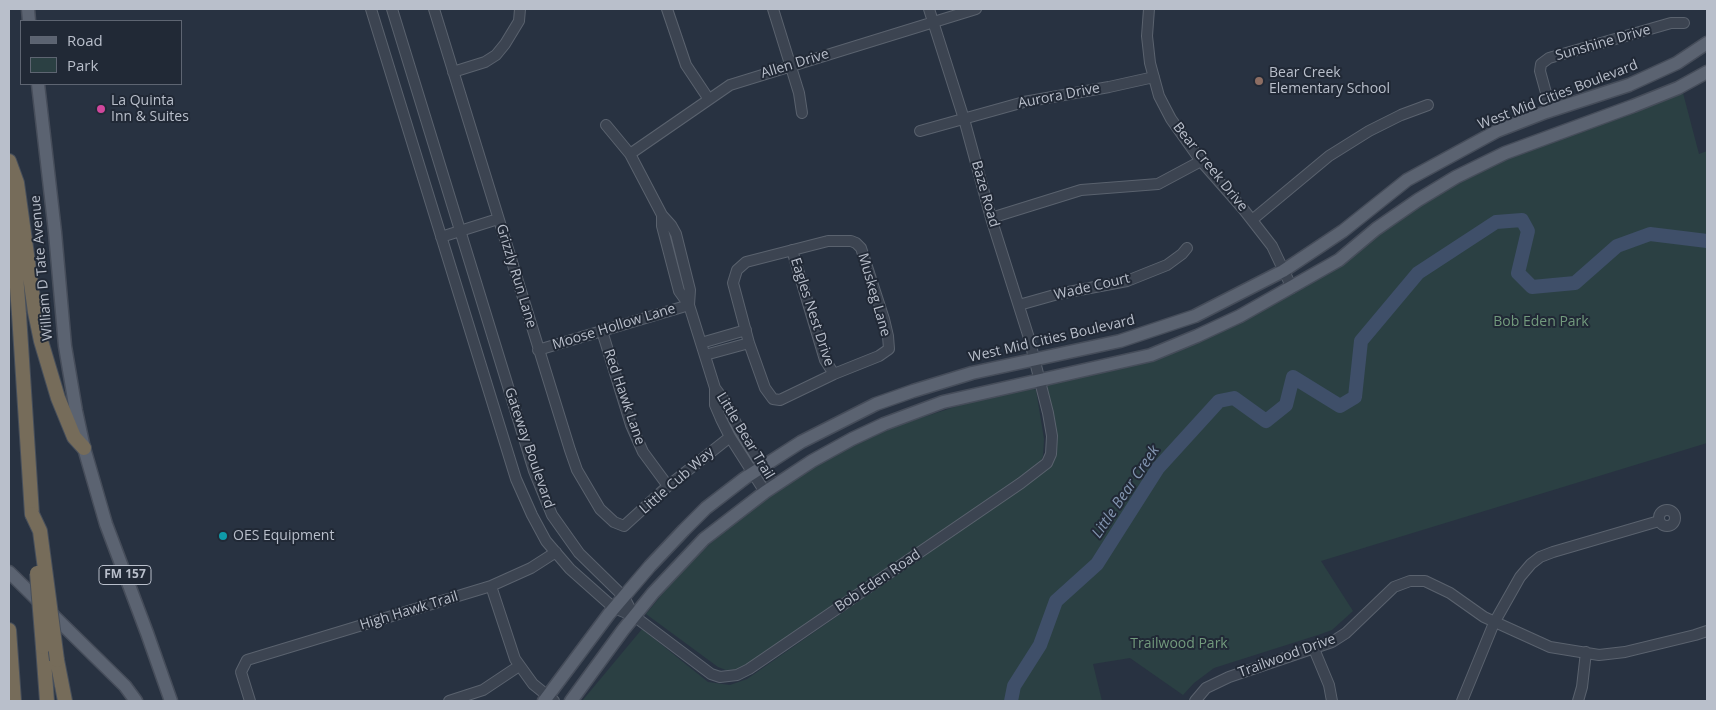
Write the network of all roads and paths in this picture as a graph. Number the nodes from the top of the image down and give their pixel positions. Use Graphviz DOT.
graph roads {
  1 [pos="371,9"];
  2 [pos="392,9"];
  3 [pos="434,9"];
  4 [pos="520,9"];
  5 [pos="667,9"];
  6 [pos="773,9"];
  7 [pos="929,9"];
  8 [pos="976,9"];
  9 [pos="1149,9"];
  10 [pos="933,22"];
  11 [pos="1684,24"];
  12 [pos="1707,43"];
  13 [pos="790,65"];
  14 [pos="454,72"];
  15 [pos="1707,72"];
  16 [pos="1154,77"];
  17 [pos="38,85"];
  18 [pos="708,98"];
  19 [pos="1428,105"];
  20 [pos="1551,110"];
  21 [pos="802,113"];
  22 [pos="964,120"];
  23 [pos="606,125"];
  24 [pos="920,131"];
  25 [pos="630,154"];
  26 [pos="9,161"];
  27 [pos="1201,161"];
  28 [pos="9,181"];
  29 [pos="991,218"];
  30 [pos="498,219"];
  31 [pos="1252,220"];
  32 [pos="459,231"];
  33 [pos="441,237"];
  34 [pos="1187,248"];
  35 [pos="792,250"];
  36 [pos="1283,271"];
  37 [pos="1292,288"];
  38 [pos="689,304"];
  39 [pos="1019,305"];
  40 [pos="746,330"];
  41 [pos="602,331"];
  42 [pos="701,343"];
  43 [pos="749,343"];
  44 [pos="538,350"];
  45 [pos="705,355"];
  46 [pos="1034,360"];
  47 [pos="834,374"];
  48 [pos="1040,380"];
  49 [pos="716,388"];
  50 [pos="730,437"];
  51 [pos="84,448"];
  52 [pos="758,470"];
  53 [pos="668,486"];
  54 [pos="770,488"];
  55 [pos="32,514"];
  56 [pos="1659,521"];
  57 [pos="624,526"];
  58 [pos="556,552"];
  59 [pos="9,572"];
  60 [pos="491,586"];
  61 [pos="624,597"];
  62 [pos="614,608"];
  63 [pos="634,616"];
  64 [pos="1494,622"];
  65 [pos="9,630"];
  66 [pos="1707,631"];
  67 [pos="1314,649"];
  68 [pos="1586,652"];
  69 [pos="519,666"];
  70 [pos="549,700"];
  71 [pos="14,701"];
  72 [pos="47,701"];
  73 [pos="65,701"];
  74 [pos="136,701"];
  75 [pos="171,701"];
  76 [pos="250,701"];
  77 [pos="449,701"];
  78 [pos="571,701"];
  79 [pos="1195,701"];
  80 [pos="1332,701"];
  81 [pos="1462,701"];
  82 [pos="1578,701"];
  1 -- 33 [label="street, Gateway Boulevard"];
  2 -- 32 [label="street, Gateway Boulevard"];
  3 -- 14 [label="street, Grizzly Run Lane"];
  4 -- 14 [label="street"];
  5 -- 18 [label="street"];
  6 -- 13 [label="street"];
  7 -- 10 [label="street, Baze Road"];
  8 -- 10 [label="street, Allen Drive"];
  9 -- 16 [label="street, Bear Creek Drive"];
  10 -- 13 [label="street, Allen Drive"];
  10 -- 22 [label="street, Baze Road"];
  11 -- 20 [label="street, Sunshine Drive"];
  12 -- 20 [label="main road, West Mid Cities Boulevard"];
  13 -- 18 [label="street, Allen Drive"];
  13 -- 21 [label="street"];
  14 -- 30 [label="street, Grizzly Run Lane"];
  15 -- 37 [label="main road"];
  16 -- 22 [label="street, Aurora Drive"];
  16 -- 27 [label="street, Bear Creek Drive"];
  17 -- 51 [label="main road, William D Tate Avenue"];
  18 -- 25 [label="street, Allen Drive"];
  19 -- 31 [label="street"];
  20 -- 36 [label="main road, West Mid Cities Boulevard"];
  22 -- 24 [label="street, Aurora Drive"];
  22 -- 29 [label="street, Baze Road"];
  23 -- 25 [label="street"];
  25 -- 38 [label="street, Little Bear Trail"];
  26 -- 51 [label="highway, FM 157"];
  27 -- 29 [label="street"];
  27 -- 31 [label="street, Bear Creek Drive"];
  28 -- 55 [label="highway"];
  29 -- 39 [label="street, Baze Road"];
  30 -- 32 [label="street"];
  30 -- 44 [label="street, Grizzly Run Lane"];
  31 -- 36 [label="street, Bear Creek Drive"];
  32 -- 33 [label="street"];
  32 -- 61 [label="street, Gateway Boulevard"];
  33 -- 58 [label="street, Gateway Boulevard"];
  34 -- 39 [label="street, Wade Court"];
  35 -- 40 [label="street"];
  35 -- 47 [label="street, Eagles Nest Drive"];
  35 -- 47 [label="street, Muskeg Lane"];
  36 -- 37 [label="street, Bear Creek Drive"];
  36 -- 46 [label="main road, West Mid Cities Boulevard"];
  37 -- 48 [label="main road"];
  38 -- 41 [label="street, Moose Hollow Lane"];
  38 -- 42 [label="street, Little Bear Trail"];
  39 -- 46 [label="street, Baze Road"];
  40 -- 42 [label="street"];
  40 -- 43 [label="street"];
  41 -- 44 [label="street, Moose Hollow Lane"];
  41 -- 53 [label="street, Red Hawk Lane"];
  42 -- 45 [label="street, Little Bear Trail"];
  43 -- 45 [label="street"];
  43 -- 47 [label="street"];
  44 -- 57 [label="street, Grizzly Run Lane"];
  45 -- 49 [label="street, Little Bear Trail"];
  46 -- 48 [label="street, Baze Road"];
  46 -- 52 [label="main road, West Mid Cities Boulevard"];
  48 -- 54 [label="main road"];
  48 -- 63 [label="street, Bob Eden Road"];
  49 -- 50 [label="street, Little Bear Trail"];
  49 -- 52 [label="street, Little Bear Trail"];
  50 -- 52 [label="street, Little Bear Trail"];
  50 -- 53 [label="street, Little Cub Way"];
  51 -- 75 [label="main road, FM 157"];
  52 -- 54 [label="street, Little Bear Trail"];
  52 -- 61 [label="main road, West Mid Cities Boulevard"];
  53 -- 57 [label="street, Little Cub Way"];
  54 -- 63 [label="main road"];
  55 -- 72 [label="highway, bridge"];
  55 -- 73 [label="highway, bridge"];
  56 -- 64 [label="street"];
  58 -- 60 [label="street, High Hawk Trail"];
  58 -- 62 [label="street, Gateway Boulevard"];
  59 -- 74 [label="main road"];
  60 -- 69 [label="street"];
  60 -- 76 [label="street, High Hawk Trail"];
  61 -- 62 [label="main road, West Mid Cities Boulevard"];
  61 -- 63 [label="street, Gateway Boulevard"];
  62 -- 63 [label="street, Gateway Boulevard"];
  62 -- 70 [label="main road, West Mid Cities Boulevard"];
  63 -- 78 [label="main road"];
  64 -- 67 [label="street, Trailwood Drive"];
  64 -- 68 [label="street, Trailwood Drive"];
  64 -- 81 [label="street"];
  65 -- 71 [label="highway"];
  66 -- 68 [label="street, Trailwood Drive"];
  67 -- 79 [label="street, Trailwood Drive"];
  67 -- 80 [label="street"];
  68 -- 82 [label="street"];
  69 -- 70 [label="street"];
  69 -- 77 [label="street"];
}
